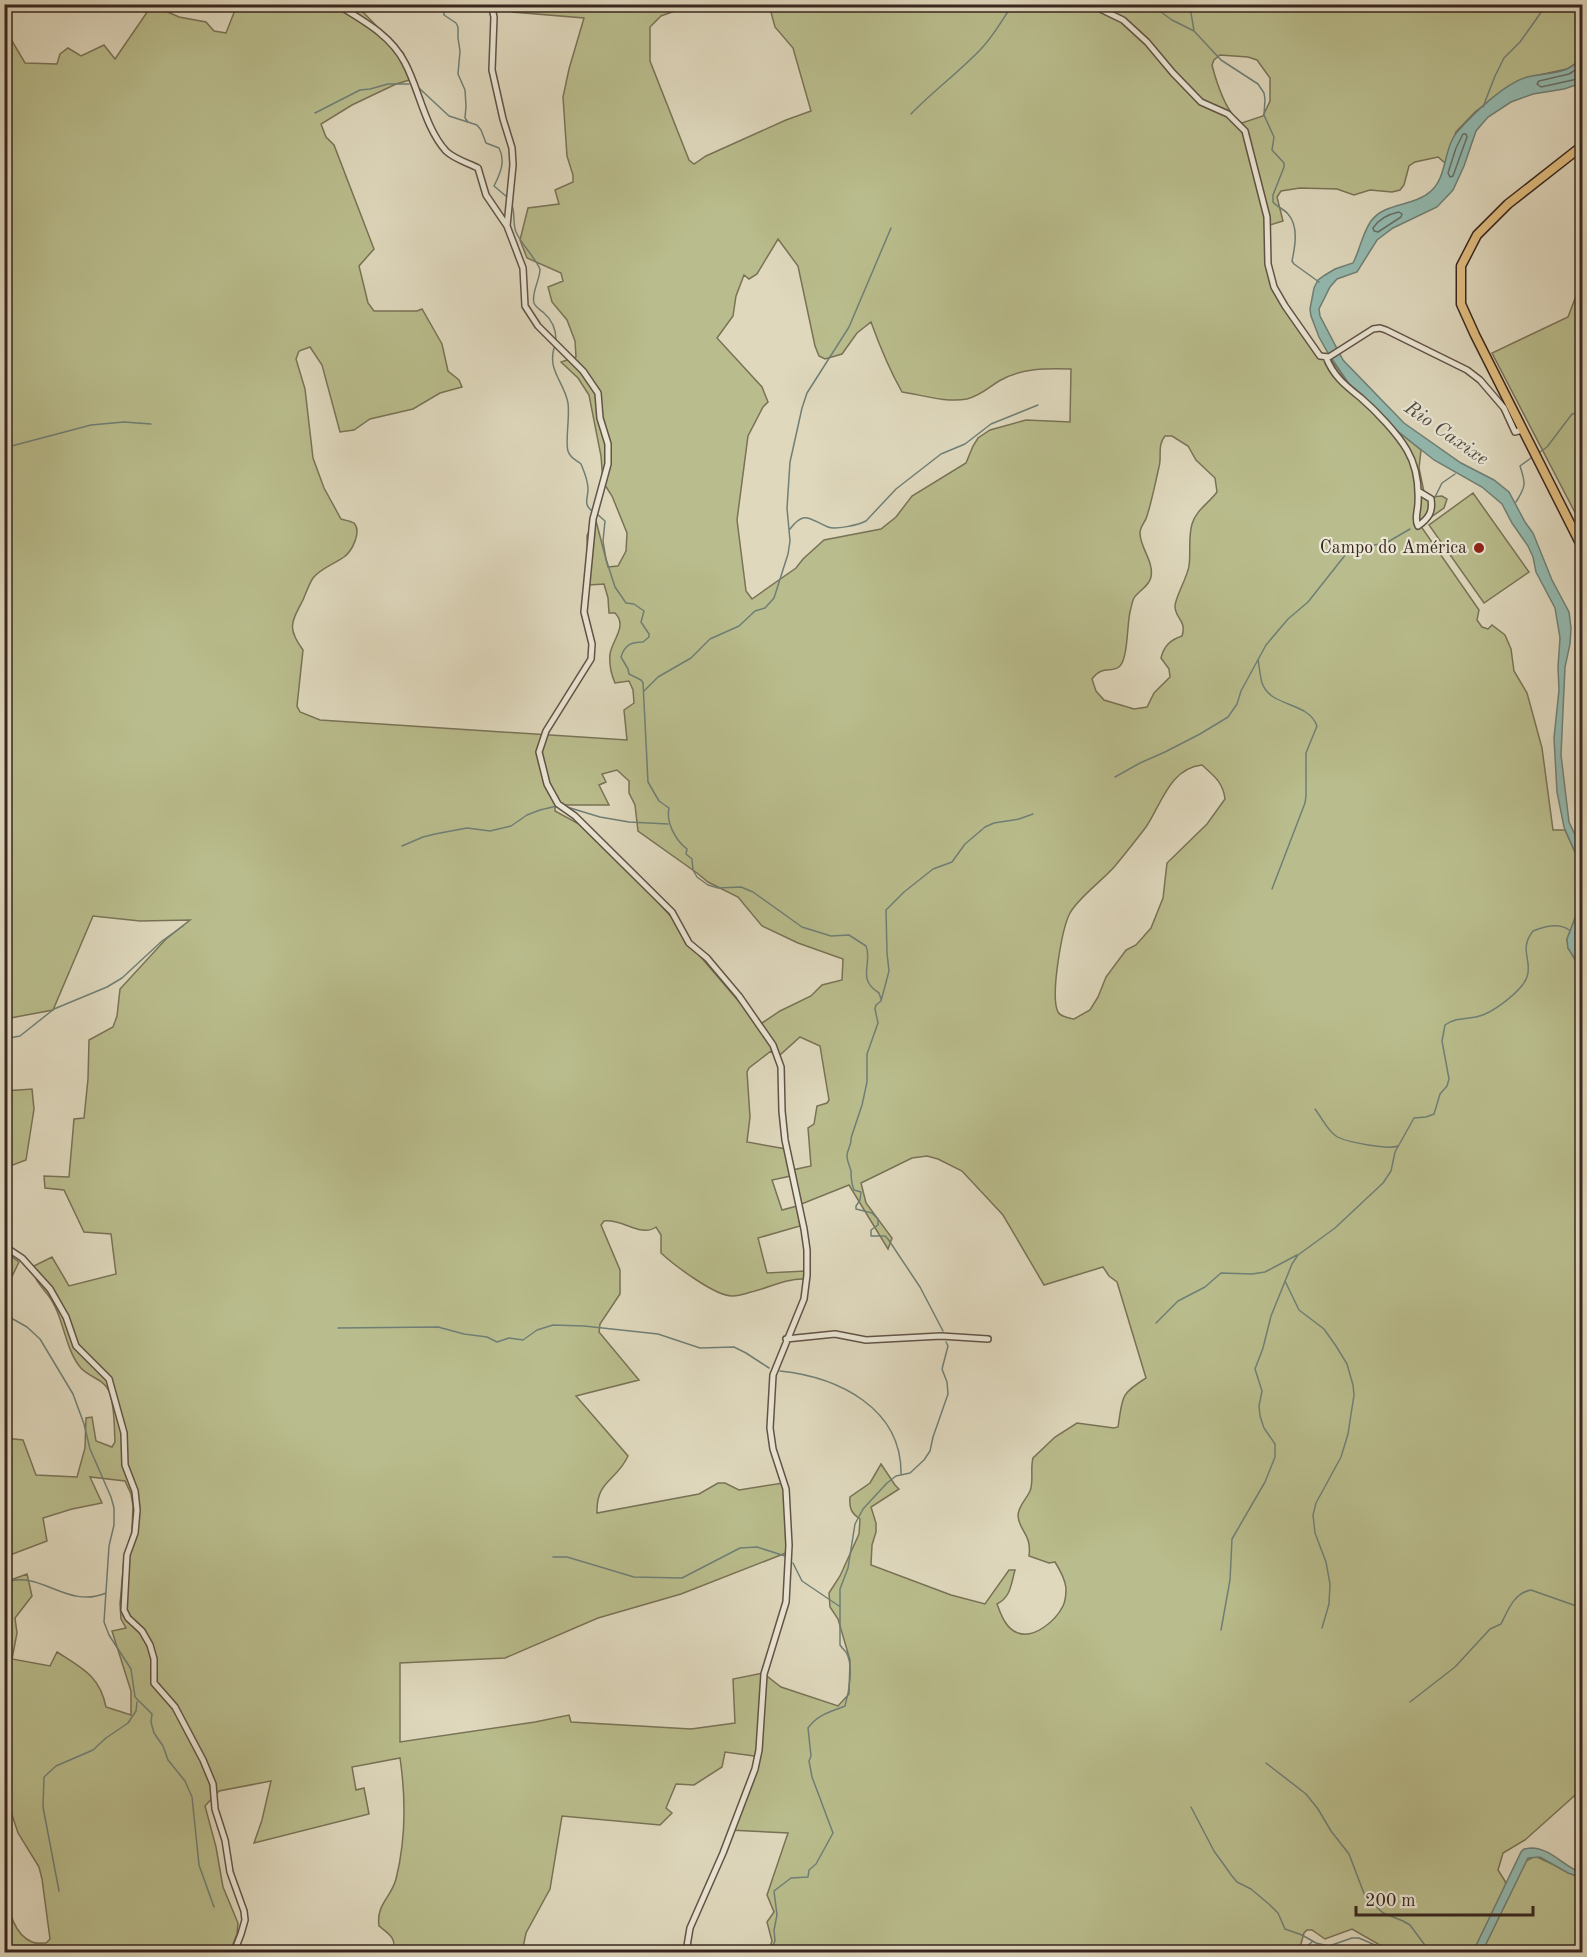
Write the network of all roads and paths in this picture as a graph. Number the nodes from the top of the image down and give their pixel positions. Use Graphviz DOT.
graph roads {
  1 [pos="336,4"];
  2 [pos="491,4"];
  3 [pos="1090,4"];
  4 [pos="1582,146"];
  5 [pos="507,226"];
  6 [pos="1328,357"];
  7 [pos="1522,430"];
  8 [pos="1418,491"];
  9 [pos="1582,547"];
  10 [pos="4,1246"];
  11 [pos="786,1339"];
  12 [pos="988,1339"];
  13 [pos="234,1953"];
  14 [pos="686,1953"];
  1 -- 5 [label="street"];
  2 -- 5 [label="street"];
  3 -- 6 [label="street"];
  4 -- 7 [label="main road"];
  5 -- 11 [label="street"];
  6 -- 7 [label="street"];
  6 -- 8 [label="street"];
  7 -- 9 [label="main road"];
  8 -- 8 [label="street"];
  10 -- 13 [label="street"];
  11 -- 12 [label="street"];
  11 -- 14 [label="street"];
}
